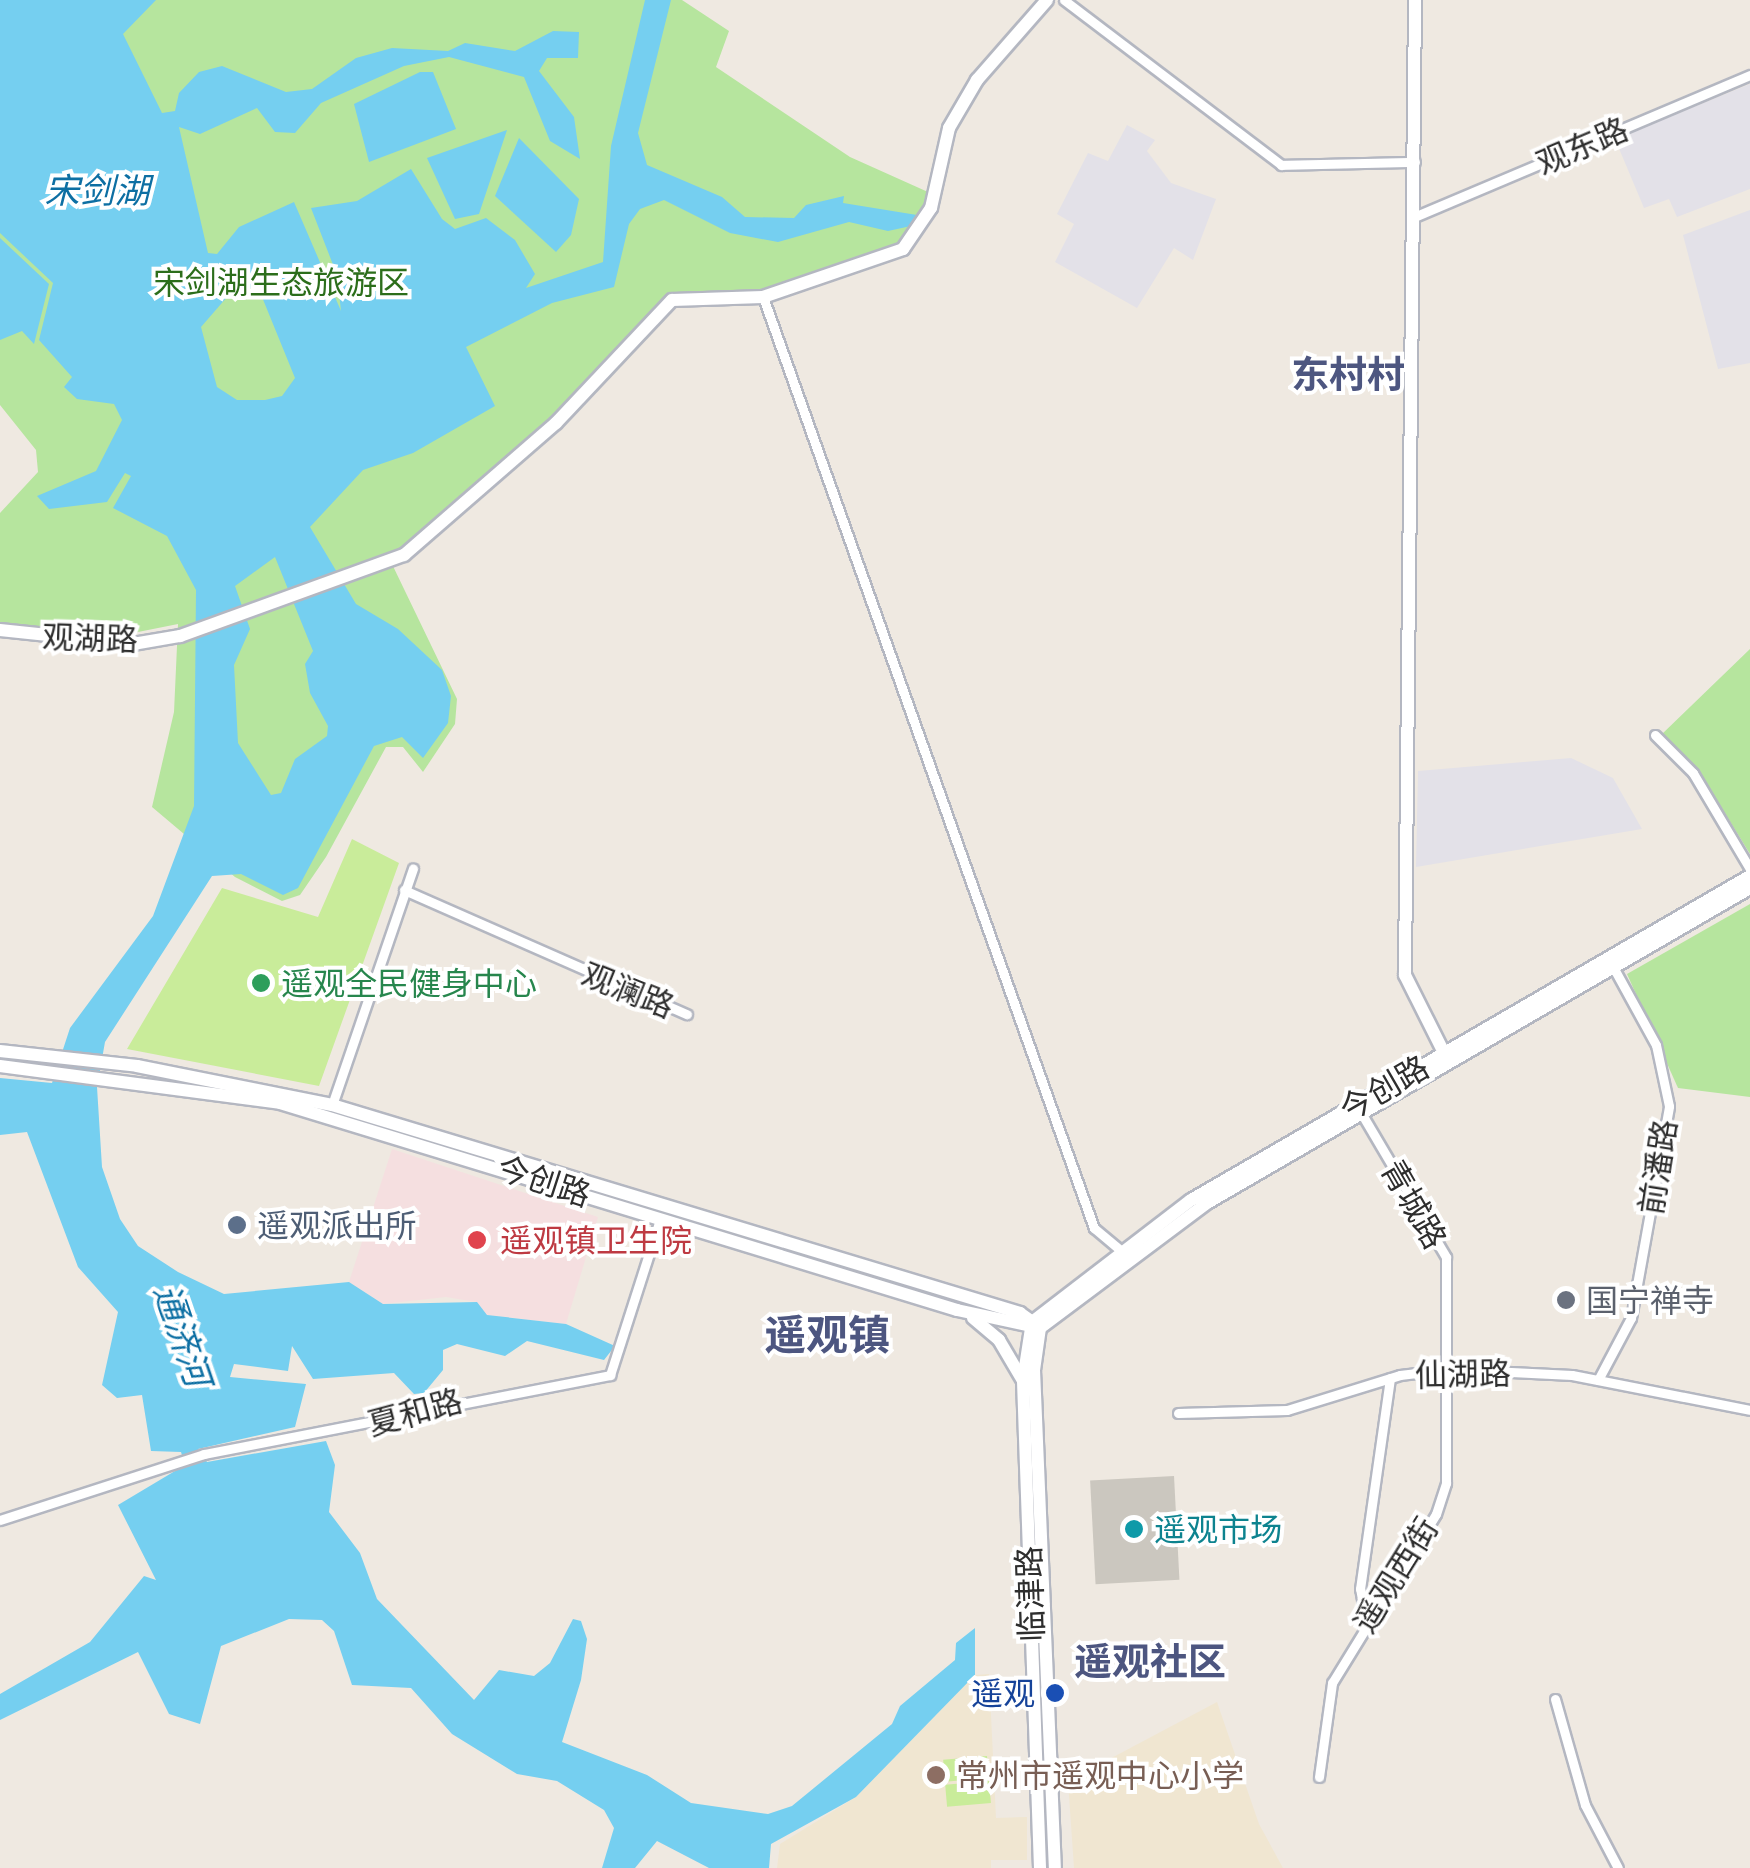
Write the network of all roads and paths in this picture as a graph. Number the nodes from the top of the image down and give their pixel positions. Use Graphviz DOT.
graph roads {
  1 [pos="1047,0"];
  2 [pos="1064,0"];
  3 [pos="1415,0"];
  4 [pos="1750,76"];
  5 [pos="1415,162"];
  6 [pos="1414,217"];
  7 [pos="763,296"];
  8 [pos="0,630"];
  9 [pos="1655,736"];
  10 [pos="413,869"];
  11 [pos="1750,873"];
  12 [pos="1750,888"];
  13 [pos="404,890"];
  14 [pos="1611,962"];
  15 [pos="688,1014"];
  16 [pos="0,1051"];
  17 [pos="1444,1053"];
  18 [pos="54,1064"];
  19 [pos="0,1066"];
  20 [pos="102,1068"];
  21 [pos="332,1106"];
  22 [pos="1359,1109"];
  23 [pos="660,1219"];
  24 [pos="1123,1252"];
  25 [pos="957,1310"];
  26 [pos="1034,1326"];
  27 [pos="1450,1369"];
  28 [pos="1390,1378"];
  29 [pos="1598,1380"];
  30 [pos="1023,1381"];
  31 [pos="1750,1410"];
  32 [pos="1178,1413"];
  33 [pos="0,1520"];
  34 [pos="1366,1622"];
  35 [pos="1555,1699"];
  36 [pos="1319,1778"];
  37 [pos="1040,1868"];
  38 [pos="1055,1868"];
  39 [pos="1618,1868"];
  1 -- 7 [label="main road, 观湖路"];
  2 -- 5 [label="street"];
  3 -- 5 [label="main road"];
  4 -- 6 [label="street, 观东路"];
  5 -- 6 [label="main road"];
  6 -- 17 [label="main road"];
  7 -- 8 [label="main road, 观湖路"];
  7 -- 24 [label="street"];
  9 -- 11 [label="street"];
  10 -- 13 [label="street"];
  11 -- 14 [label="main road, 今创路"];
  12 -- 14 [label="main road, 今创路"];
  13 -- 15 [label="street, 观澜路"];
  13 -- 21 [label="street"];
  14 -- 17 [label="main road, 今创路"];
  14 -- 22 [label="main road, 今创路"];
  14 -- 29 [label="street, 前潘路"];
  16 -- 18 [label="main road"];
  17 -- 22 [label="main road, 今创路"];
  18 -- 19 [label="main road"];
  18 -- 20 [label="main road"];
  20 -- 21 [label="main road, 今创路"];
  20 -- 23 [label="main road, 今创路"];
  21 -- 26 [label="main road, 今创路"];
  22 -- 24 [label="main road, 今创路"];
  22 -- 26 [label="main road, 今创路"];
  22 -- 27 [label="street, 青城路"];
  23 -- 25 [label="main road, 今创路"];
  23 -- 33 [label="street, 夏和路"];
  24 -- 26 [label="main road, 今创路"];
  25 -- 26 [label="main road, 今创路"];
  25 -- 30 [label="main road"];
  26 -- 30 [label="main road, 临津路"];
  26 -- 38 [label="main road, 临津路"];
  27 -- 28 [label="street, 仙湖路"];
  27 -- 29 [label="street, 仙湖路"];
  27 -- 34 [label="street, 遥观西街"];
  28 -- 32 [label="street, 仙湖路"];
  28 -- 34 [label="street"];
  29 -- 31 [label="street, 仙湖路"];
  30 -- 37 [label="main road, 临津路"];
  34 -- 36 [label="street, 遥观西街"];
  35 -- 39 [label="street"];
}
